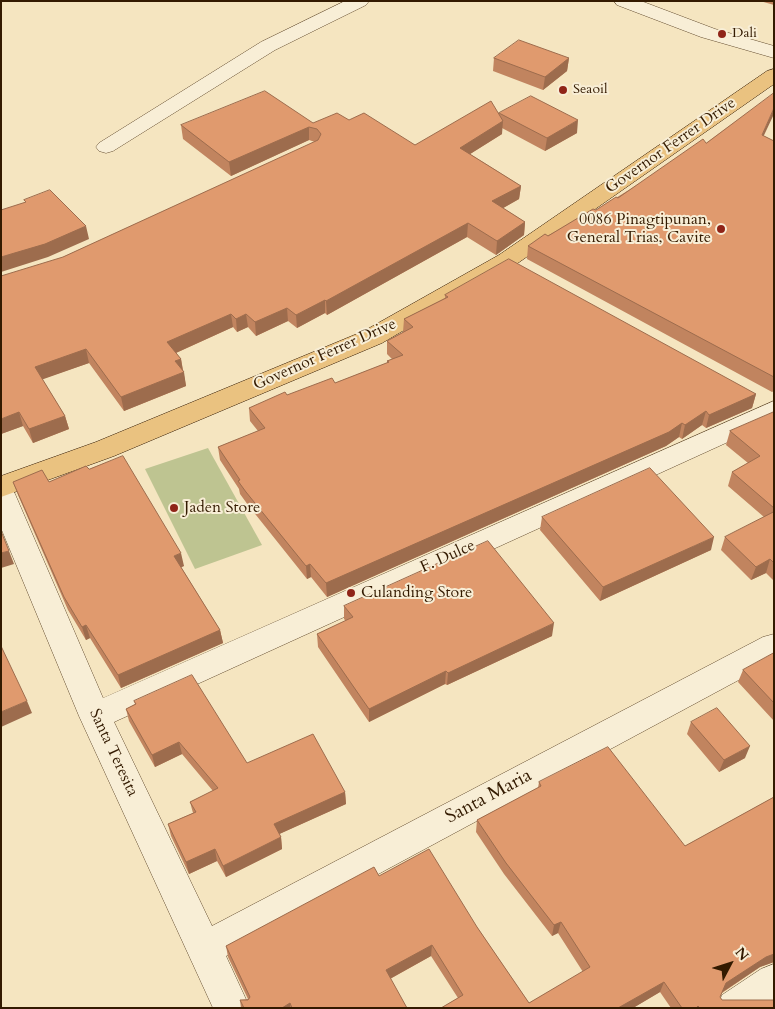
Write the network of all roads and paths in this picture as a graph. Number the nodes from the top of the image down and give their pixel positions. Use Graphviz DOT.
graph roads {
  1 [pos="360,1"];
  2 [pos="622,1"];
  3 [pos="774,52"];
  4 [pos="774,75"];
  5 [pos="106,147"];
  6 [pos="768,404"];
  7 [pos="1,487"];
  8 [pos="1,494"];
  9 [pos="774,646"];
  10 [pos="95,716"];
  11 [pos="204,949"];
  12 [pos="774,982"];
  13 [pos="232,1008"];
  14 [pos="735,1008"];
  1 -- 5 [label="street"];
  2 -- 3 [label="street"];
  4 -- 7 [label="main road, Governor Ferrer Drive"];
  6 -- 10 [label="street, F. Dulce"];
  8 -- 10 [label="street, Santa Teresita"];
  9 -- 11 [label="street, Santa Maria"];
  10 -- 11 [label="street, Santa Teresita"];
  11 -- 13 [label="street, Santa Teresita"];
  12 -- 14 [label="street"];
}
